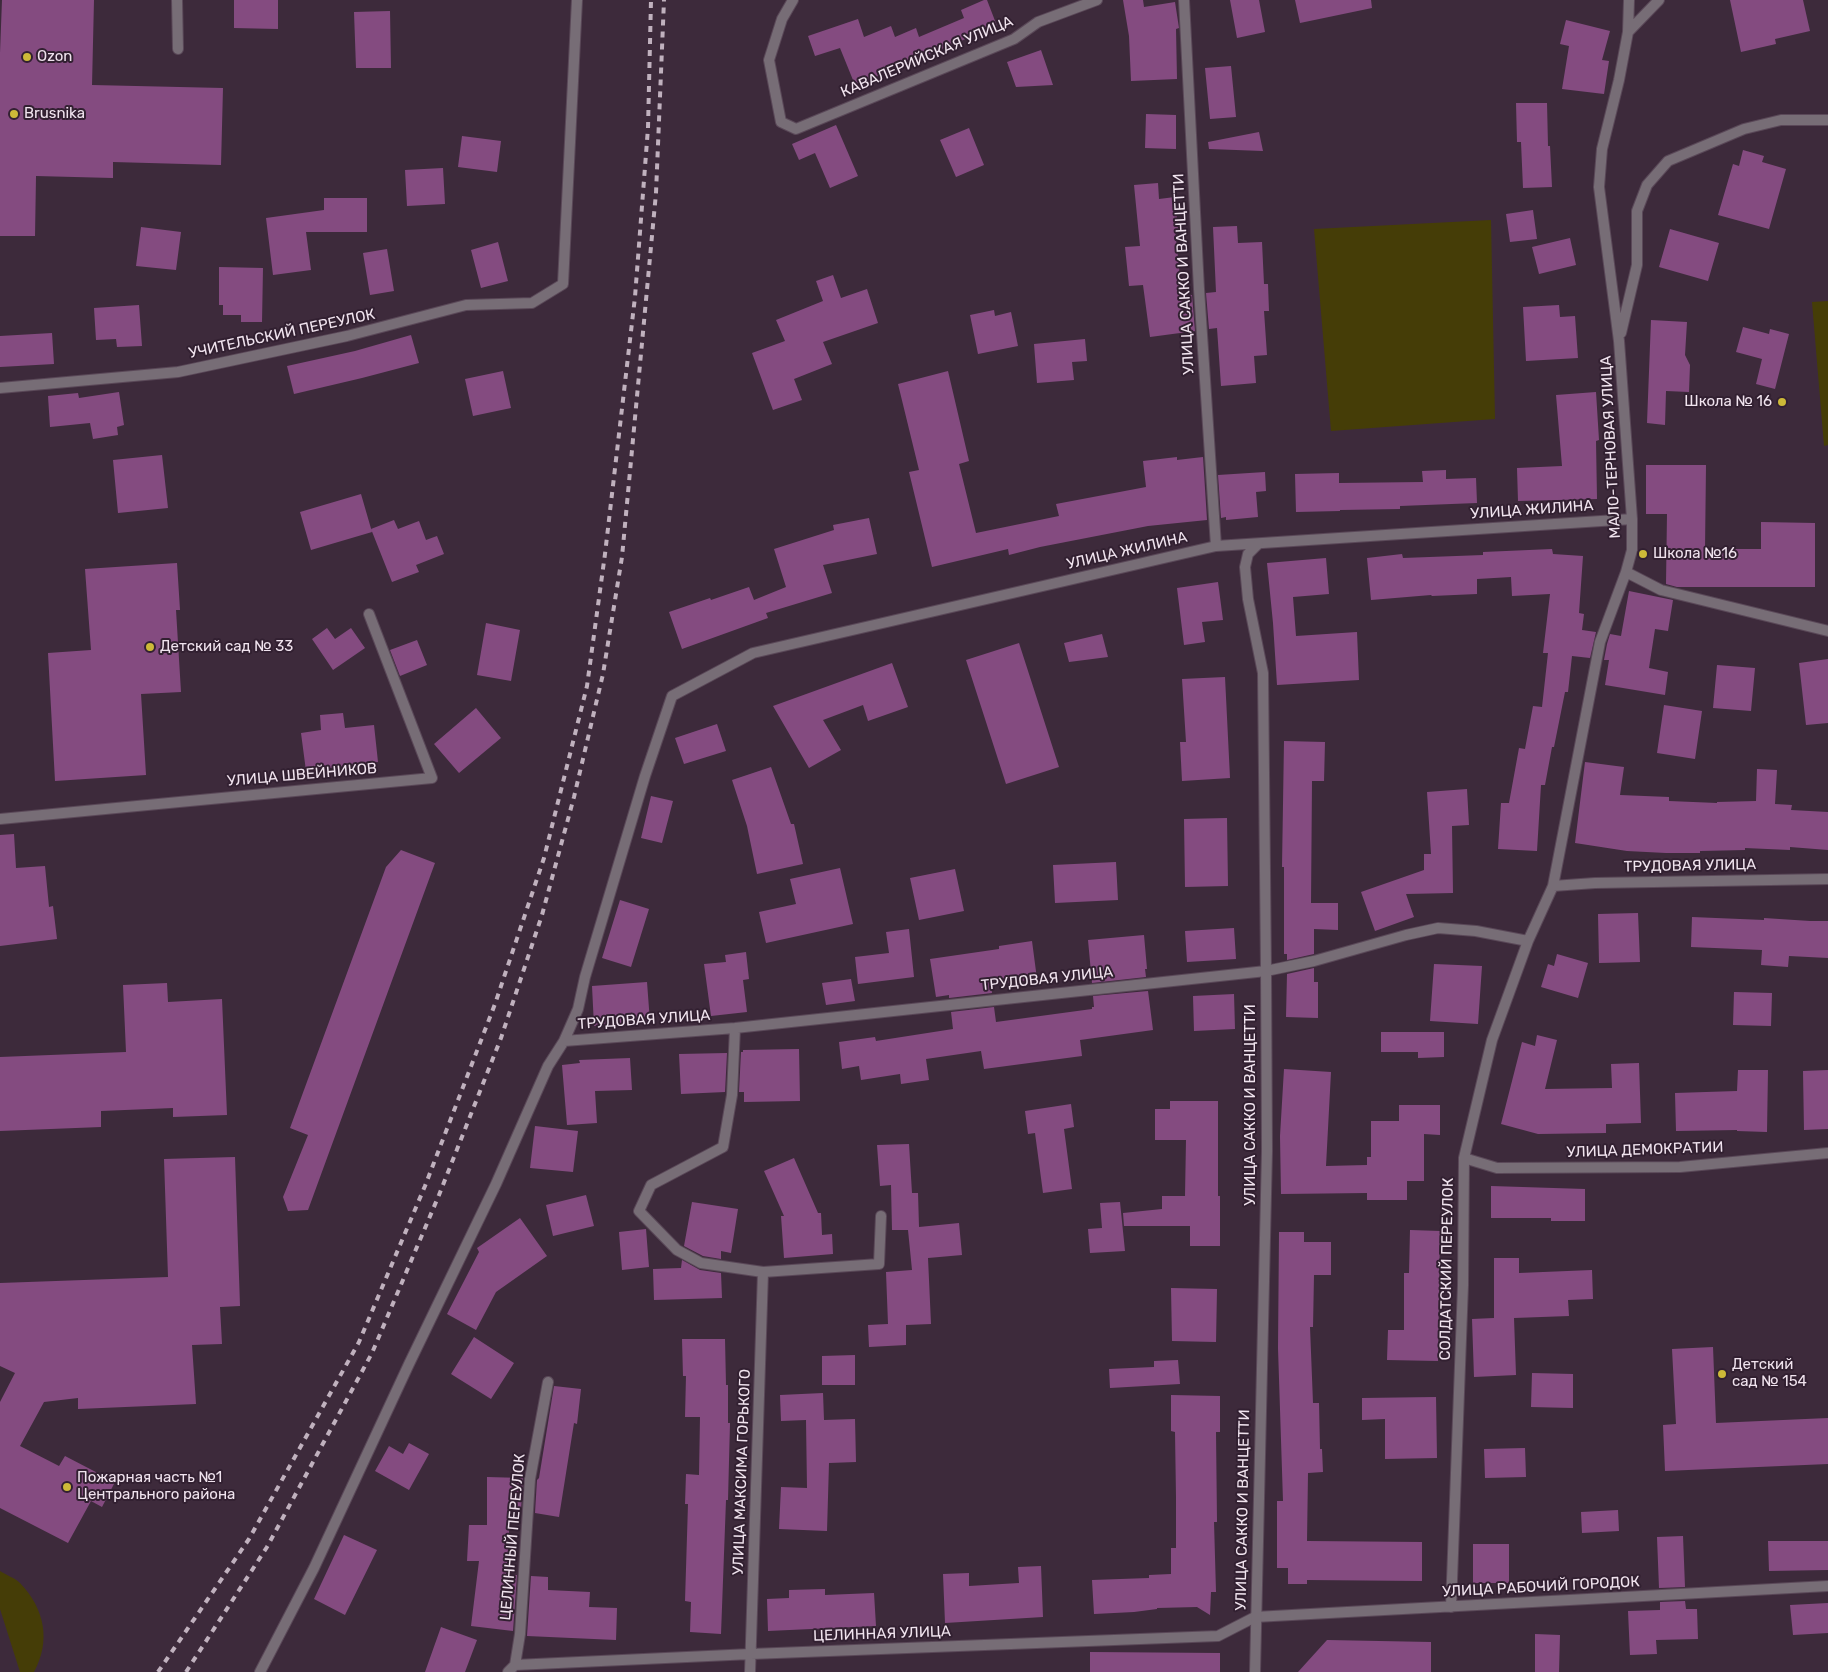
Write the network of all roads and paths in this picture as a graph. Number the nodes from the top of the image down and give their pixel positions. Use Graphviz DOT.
graph roads {
  1 [pos="177,0"];
  2 [pos="576,0"];
  3 [pos="793,0"];
  4 [pos="1097,0"];
  5 [pos="1184,0"];
  6 [pos="1628,0"];
  7 [pos="1659,0"];
  8 [pos="1628,32"];
  9 [pos="178,49"];
  10 [pos="1828,120"];
  11 [pos="1619,341"];
  12 [pos="0,388"];
  13 [pos="1632,519"];
  14 [pos="1258,544"];
  15 [pos="1216,546"];
  16 [pos="1626,572"];
  17 [pos="369,614"];
  18 [pos="1828,631"];
  19 [pos="0,819"];
  20 [pos="1828,879"];
  21 [pos="1553,886"];
  22 [pos="1528,941"];
  23 [pos="1266,971"];
  24 [pos="735,1028"];
  25 [pos="564,1041"];
  26 [pos="1828,1153"];
  27 [pos="1464,1158"];
  28 [pos="881,1216"];
  29 [pos="763,1272"];
  30 [pos="548,1382"];
  31 [pos="1828,1586"];
  32 [pos="1451,1607"];
  33 [pos="1256,1617"];
  34 [pos="751,1654"];
  35 [pos="512,1669"];
  36 [pos="260,1672"];
  37 [pos="750,1672"];
  38 [pos="1255,1672"];
  1 -- 9 [label="street"];
  2 -- 12 [label="street, УЧИТЕЛЬСКИЙ ПЕРЕУЛОК"];
  3 -- 4 [label="street, КАВАЛЕРИЙСКАЯ УЛИЦА"];
  5 -- 15 [label="street, УЛИЦА САККО И ВАНЦЕТТИ"];
  6 -- 8 [label="street, МАЛО-ТЕРНОВАЯ УЛИЦА"];
  7 -- 8 [label="street"];
  8 -- 11 [label="street, МАЛО-ТЕРНОВАЯ УЛИЦА"];
  10 -- 11 [label="street"];
  11 -- 13 [label="street, МАЛО-ТЕРНОВАЯ УЛИЦА"];
  13 -- 14 [label="street, УЛИЦА ЖИЛИНА"];
  13 -- 16 [label="street, МАЛО-ТЕРНОВАЯ УЛИЦА"];
  14 -- 15 [label="street, УЛИЦА ЖИЛИНА"];
  14 -- 23 [label="street, УЛИЦА САККО И ВАНЦЕТТИ"];
  15 -- 25 [label="street, УЛИЦА ЖИЛИНА"];
  16 -- 18 [label="street"];
  16 -- 21 [label="street, МАЛО-ТЕРНОВАЯ УЛИЦА"];
  17 -- 19 [label="street, УЛИЦА ШВЕЙНИКОВ"];
  20 -- 21 [label="street, ТРУДОВАЯ УЛИЦА"];
  21 -- 22 [label="street, МАЛО-ТЕРНОВАЯ УЛИЦА"];
  22 -- 23 [label="street, ТРУДОВАЯ УЛИЦА"];
  22 -- 27 [label="street, СОЛДАТСКИЙ ПЕРЕУЛОК"];
  23 -- 24 [label="street, ТРУДОВАЯ УЛИЦА"];
  23 -- 33 [label="street, УЛИЦА САККО И ВАНЦЕТТИ"];
  24 -- 25 [label="street, ТРУДОВАЯ УЛИЦА"];
  24 -- 29 [label="street"];
  25 -- 36 [label="street, УЛИЦА ЖИЛИНА"];
  26 -- 27 [label="street, УЛИЦА ДЕМОКРАТИИ"];
  27 -- 32 [label="street, СОЛДАТСКИЙ ПЕРЕУЛОК"];
  28 -- 29 [label="street"];
  29 -- 34 [label="street, УЛИЦА МАКСИМА ГОРЬКОГО"];
  30 -- 35 [label="street, ЦЕЛИННЫЙ ПЕРЕУЛОК"];
  31 -- 32 [label="street, УЛИЦА РАБОЧИЙ ГОРОДОК"];
  32 -- 33 [label="street, УЛИЦА РАБОЧИЙ ГОРОДОК"];
  33 -- 34 [label="street, ЦЕЛИННАЯ УЛИЦА"];
  33 -- 38 [label="street, УЛИЦА САККО И ВАНЦЕТТИ"];
  34 -- 35 [label="street, ЦЕЛИННАЯ УЛИЦА"];
  34 -- 37 [label="street, УЛИЦА МАКСИМА ГОРЬКОГО"];
}
